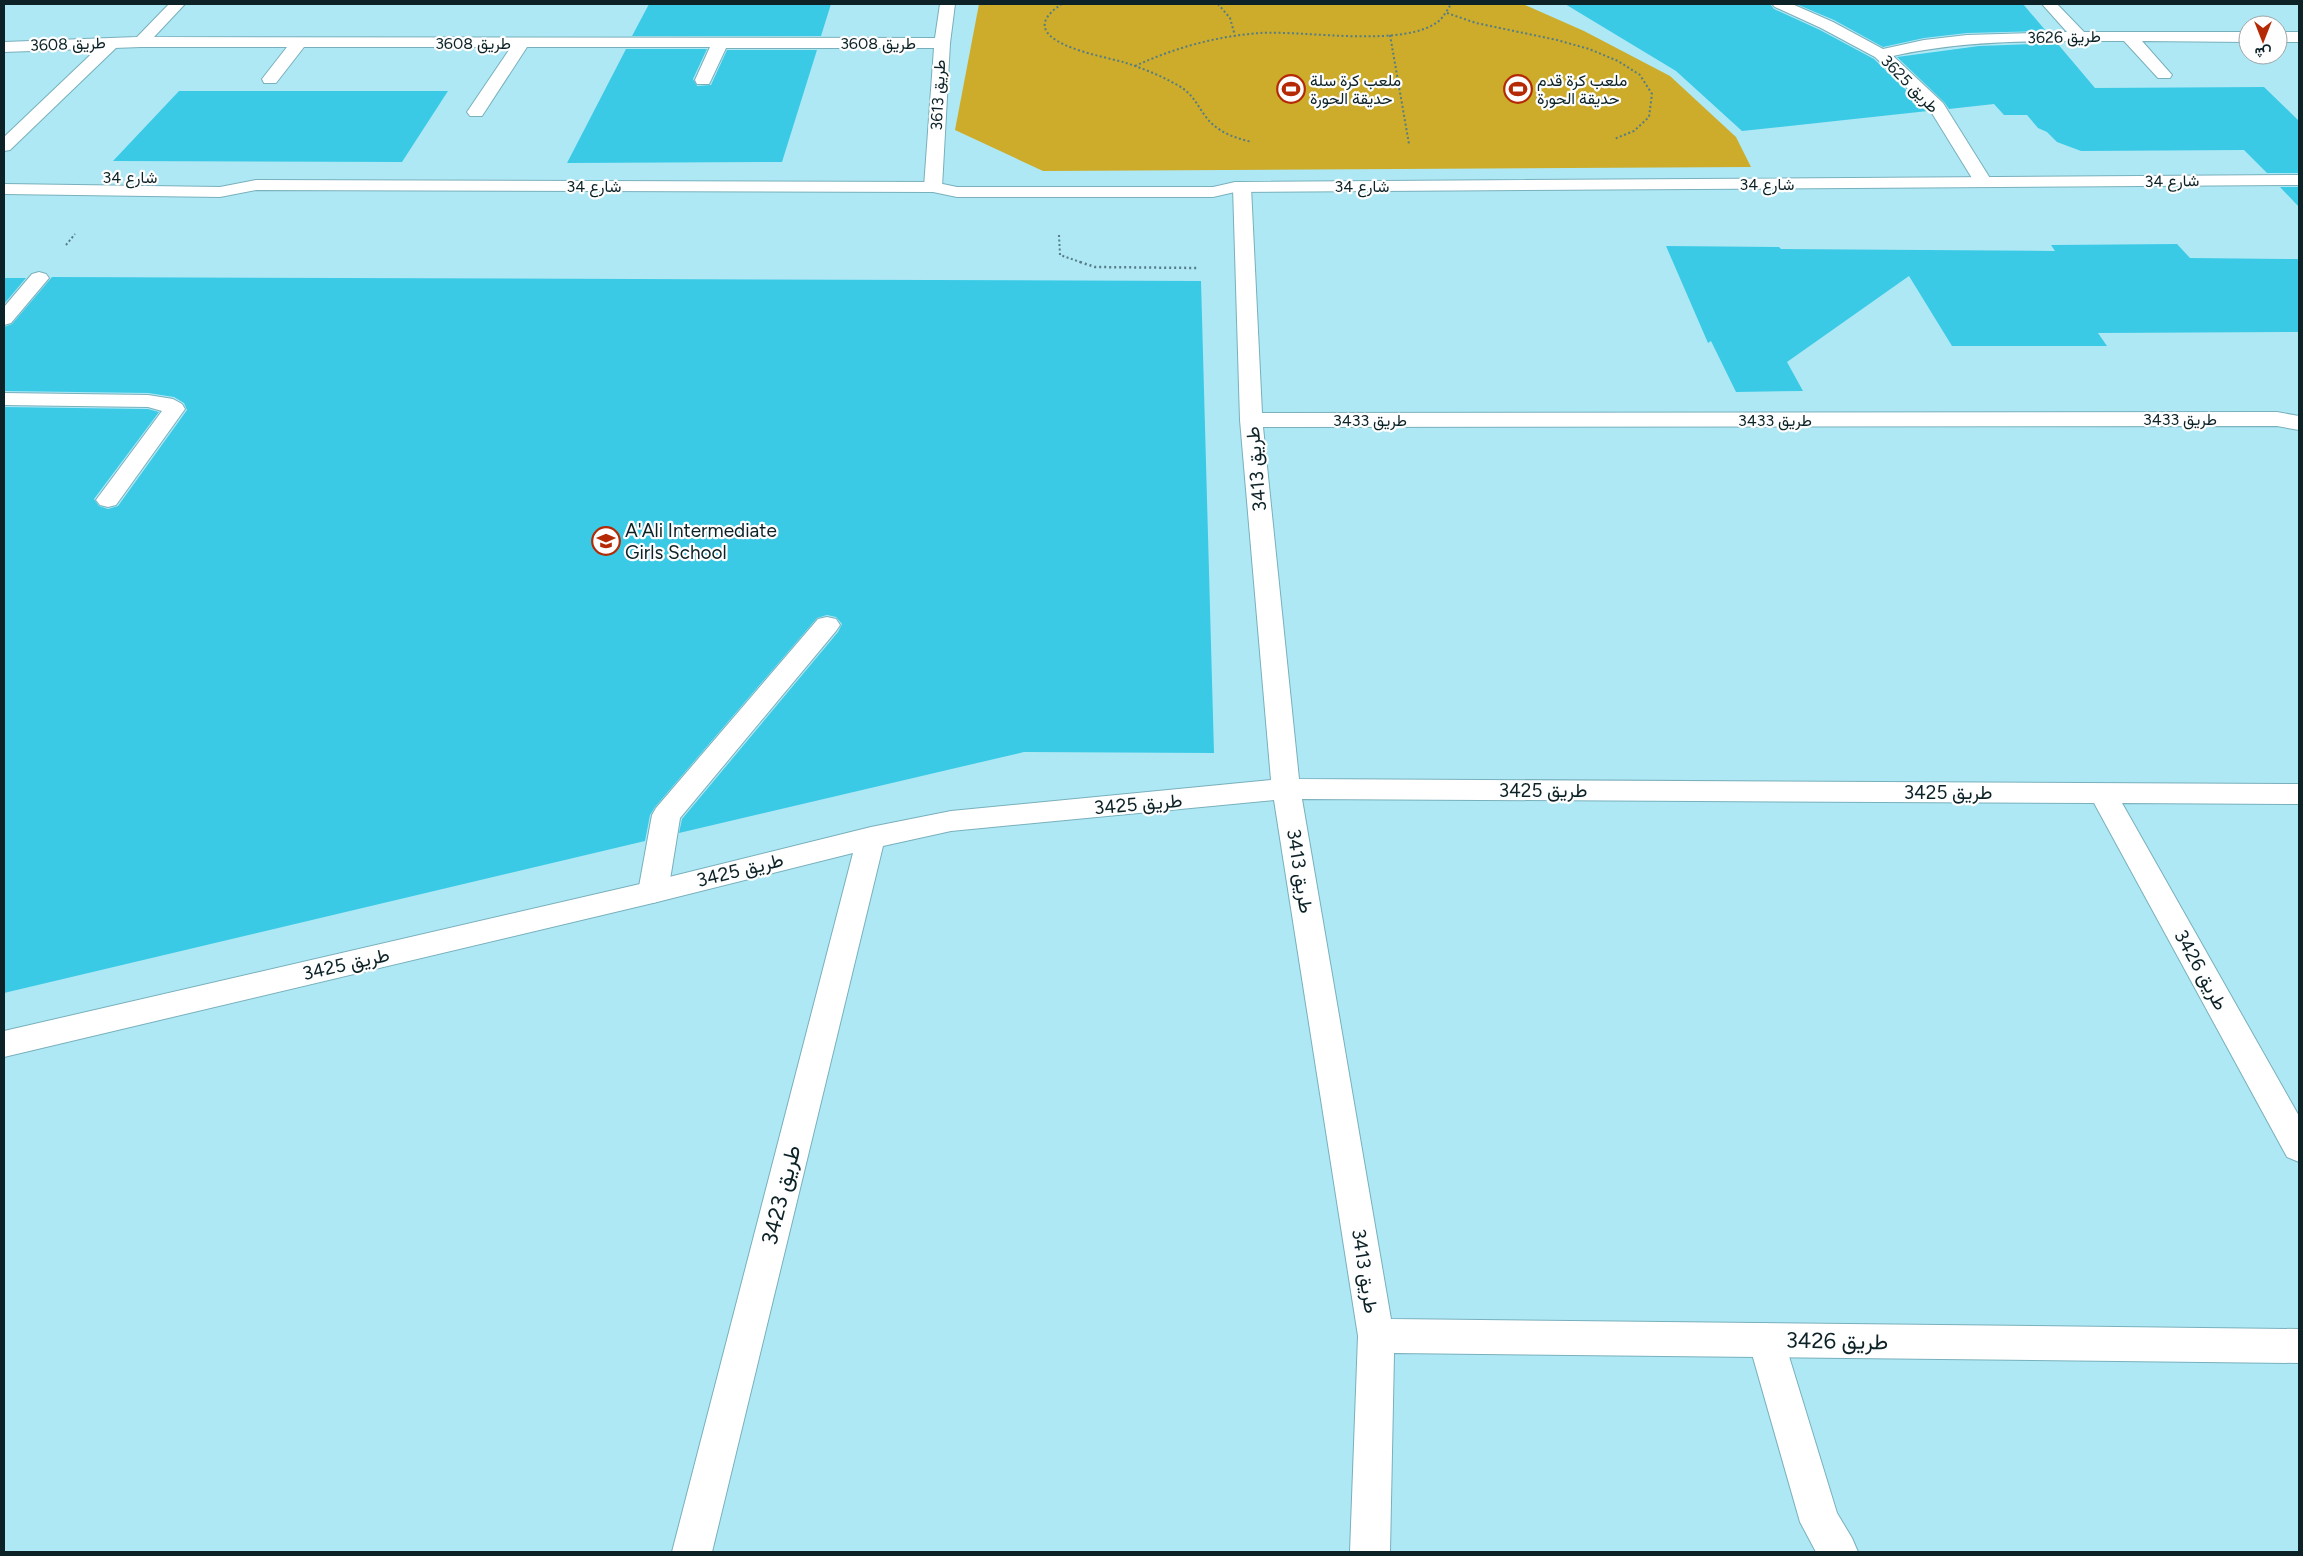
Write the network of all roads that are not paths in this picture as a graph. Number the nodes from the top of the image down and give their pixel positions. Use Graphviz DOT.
graph roads {
  1 [pos="177,4"];
  2 [pos="948,4"];
  3 [pos="1780,4"];
  4 [pos="2049,4"];
  5 [pos="2080,37"];
  6 [pos="2129,37"];
  7 [pos="2238,37"];
  8 [pos="141,42"];
  9 [pos="112,43"];
  10 [pos="299,43"];
  11 [pos="522,43"];
  12 [pos="720,43"];
  13 [pos="942,43"];
  14 [pos="4,47"];
  15 [pos="1881,54"];
  16 [pos="2164,75"];
  17 [pos="270,79"];
  18 [pos="703,80"];
  19 [pos="476,112"];
  20 [pos="4,146"];
  21 [pos="2299,180"];
  22 [pos="4,181"];
  23 [pos="1984,183"];
  24 [pos="256,185"];
  25 [pos="933,186"];
  26 [pos="1238,187"];
  27 [pos="4,189"];
  28 [pos="39,278"];
  29 [pos="4,319"];
  30 [pos="4,399"];
  31 [pos="1251,420"];
  32 [pos="2299,423"];
  33 [pos="108,500"];
  34 [pos="827,625"];
  35 [pos="1286,789"];
  36 [pos="2102,793"];
  37 [pos="2299,794"];
  38 [pos="871,838"];
  39 [pos="653,892"];
  40 [pos="4,1044"];
  41 [pos="2299,1147"];
  42 [pos="1376,1336"];
  43 [pos="1766,1340"];
  44 [pos="2299,1346"];
  45 [pos="692,1552"];
  46 [pos="1370,1552"];
  47 [pos="1838,1552"];
  1 -- 8 [label="street"];
  2 -- 13 [label="street, طريق 3613"];
  3 -- 15 [label="street, طريق 3625"];
  4 -- 5 [label="street"];
  5 -- 6 [label="street, طريق 3626"];
  5 -- 15 [label="street, طريق 3626"];
  6 -- 7 [label="street, طريق 3626"];
  6 -- 16 [label="street"];
  8 -- 9 [label="street, طريق 3608"];
  8 -- 10 [label="street, طريق 3608"];
  9 -- 14 [label="street, طريق 3608"];
  9 -- 20 [label="street"];
  10 -- 11 [label="street, طريق 3608"];
  10 -- 17 [label="street"];
  11 -- 12 [label="street, طريق 3608"];
  11 -- 19 [label="street"];
  12 -- 13 [label="street, طريق 3608"];
  12 -- 18 [label="street"];
  13 -- 25 [label="street, طريق 3613"];
  15 -- 23 [label="street, طريق 3625"];
  21 -- 23 [label="street, شارع 34"];
  22 -- 24 [label="street, شارع 34"];
  23 -- 26 [label="street, شارع 34"];
  24 -- 25 [label="street, شارع 34"];
  24 -- 27 [label="street, شارع 34"];
  25 -- 26 [label="street, شارع 34"];
  25 -- 26 [label="street, شارع 34"];
  26 -- 31 [label="street, طريق 3413"];
  28 -- 29 [label="street"];
  30 -- 33 [label="street"];
  31 -- 32 [label="street, طريق 3433"];
  31 -- 35 [label="street, طريق 3413"];
  34 -- 39 [label="street"];
  35 -- 36 [label="street, طريق 3425"];
  35 -- 38 [label="street, طريق 3425"];
  35 -- 42 [label="street, طريق 3413"];
  36 -- 37 [label="street, طريق 3425"];
  36 -- 41 [label="street, طريق 3426"];
  38 -- 39 [label="street, طريق 3425"];
  38 -- 45 [label="street, طريق 3423"];
  39 -- 40 [label="street, طريق 3425"];
  42 -- 43 [label="street, طريق 3426"];
  42 -- 46 [label="street, طريق 3413"];
  43 -- 44 [label="street, طريق 3426"];
  43 -- 47 [label="street"];
}
